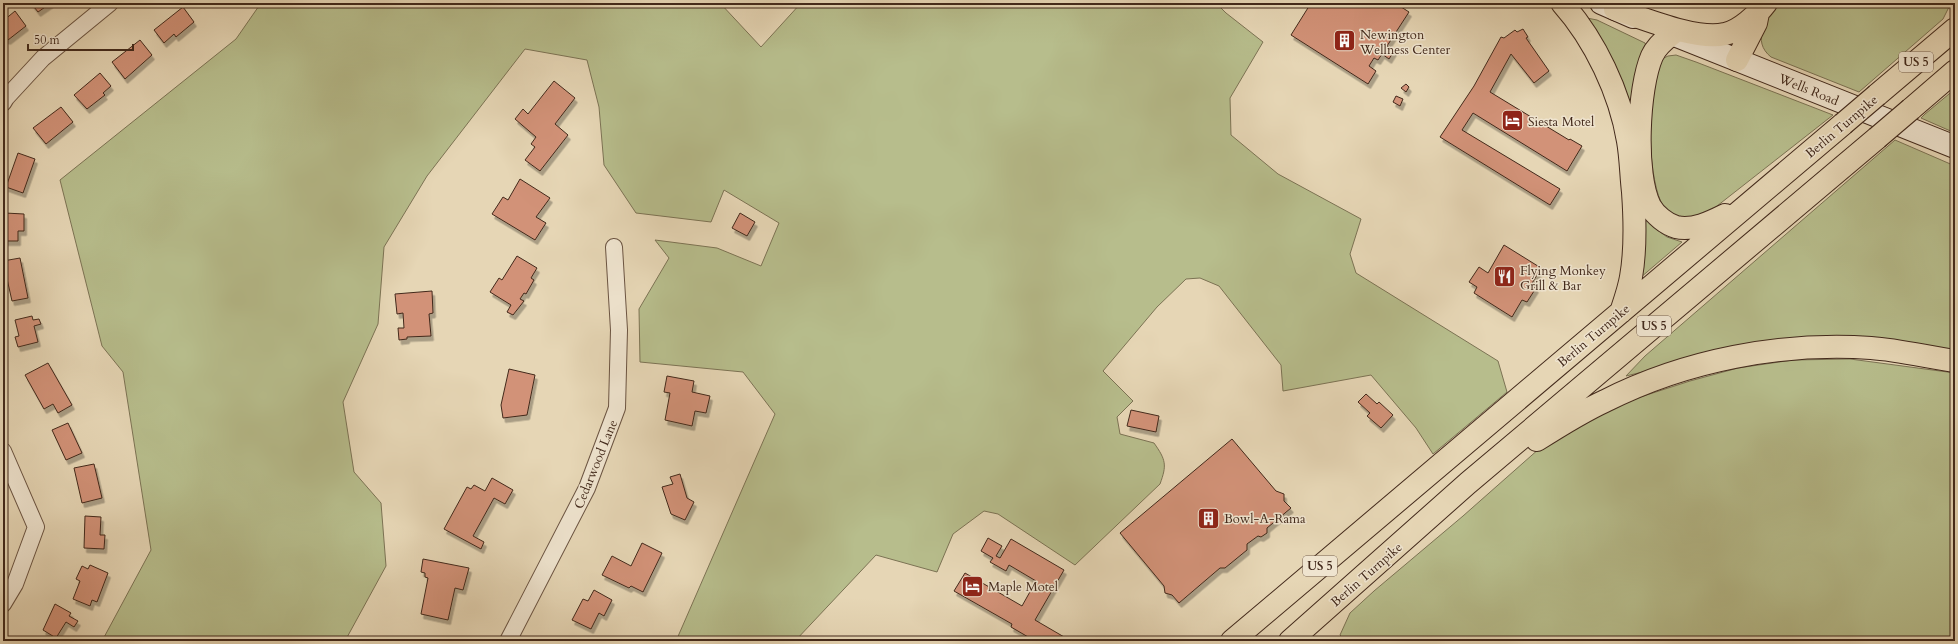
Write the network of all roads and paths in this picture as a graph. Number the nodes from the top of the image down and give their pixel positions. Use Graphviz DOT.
graph roads {
  1 [pos="110,3"];
  2 [pos="1562,3"];
  3 [pos="1608,6"];
  4 [pos="1762,8"];
  5 [pos="1955,16"];
  6 [pos="1955,29"];
  7 [pos="1672,34"];
  8 [pos="1937,44"];
  9 [pos="1737,60"];
  10 [pos="1955,71"];
  11 [pos="3,103"];
  12 [pos="1955,147"];
  13 [pos="1637,176"];
  14 [pos="1753,200"];
  15 [pos="614,247"];
  16 [pos="1621,312"];
  17 [pos="1955,361"];
  18 [pos="3,451"];
  19 [pos="1468,483"];
  20 [pos="3,604"];
  21 [pos="508,641"];
  22 [pos="1232,641"];
  23 [pos="1290,641"];
  1 -- 11 [label="street"];
  2 -- 13 [label="highway"];
  3 -- 4 [label="highway"];
  3 -- 7 [label="main road, Wells Road"];
  4 -- 9 [label="highway"];
  5 -- 8 [label="highway"];
  6 -- 8 [label="highway, Berlin Turnpike / US 5"];
  7 -- 9 [label="main road, Wells Road"];
  7 -- 13 [label="highway"];
  8 -- 14 [label="highway, Berlin Turnpike / US 5, bridge"];
  9 -- 12 [label="main road, Wells Road"];
  10 -- 19 [label="highway, Berlin Turnpike / US 5, bridge"];
  13 -- 14 [label="highway"];
  13 -- 16 [label="highway"];
  14 -- 16 [label="highway, Berlin Turnpike / US 5"];
  15 -- 21 [label="street, Cedarwood Lane"];
  16 -- 22 [label="highway, Berlin Turnpike / US 5"];
  17 -- 19 [label="highway"];
  18 -- 20 [label="street"];
  19 -- 23 [label="highway, Berlin Turnpike / US 5"];
}
